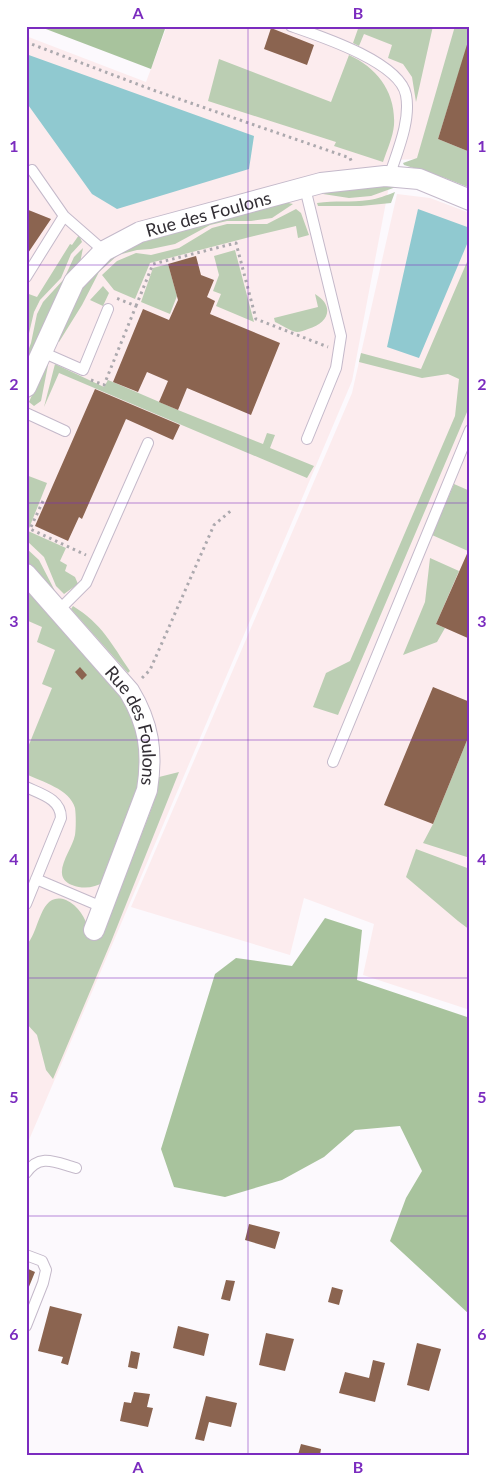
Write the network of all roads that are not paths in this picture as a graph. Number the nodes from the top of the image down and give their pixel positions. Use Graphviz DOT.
graph roads {
  1 [pos="291,26"];
  2 [pos="315,30"];
  3 [pos="32,170"];
  4 [pos="389,177"];
  5 [pos="305,188"];
  6 [pos="470,200"];
  7 [pos="64,216"];
  8 [pos="104,251"];
  9 [pos="26,277"];
  10 [pos="108,309"];
  11 [pos="42,352"];
  12 [pos="26,387"];
  13 [pos="26,413"];
  14 [pos="470,430"];
  15 [pos="65,431"];
  16 [pos="307,439"];
  17 [pos="148,443"];
  18 [pos="26,574"];
  19 [pos="59,610"];
  20 [pos="333,762"];
  21 [pos="26,787"];
  22 [pos="36,879"];
  23 [pos="26,904"];
  24 [pos="102,907"];
  25 [pos="94,930"];
  26 [pos="76,1168"];
  27 [pos="26,1173"];
  28 [pos="26,1254"];
  29 [pos="27,1320"];
  1 -- 2 [label="lane"];
  2 -- 4 [label="lane"];
  3 -- 7 [label="lane"];
  4 -- 5 [label="street, Rue des Foulons"];
  4 -- 6 [label="street, Rue des Foulons"];
  5 -- 8 [label="street, Rue des Foulons"];
  5 -- 16 [label="lane"];
  7 -- 8 [label="lane"];
  7 -- 9 [label="lane"];
  8 -- 11 [label="street, Rue des Foulons"];
  10 -- 11 [label="lane"];
  11 -- 12 [label="street, Rue des Foulons"];
  13 -- 15 [label="lane"];
  14 -- 20 [label="lane"];
  17 -- 19 [label="lane"];
  18 -- 19 [label="street, Rue des Foulons"];
  19 -- 24 [label="street, Rue des Foulons"];
  21 -- 22 [label="lane"];
  22 -- 23 [label="lane"];
  22 -- 24 [label="lane"];
  24 -- 25 [label="street, Rue des Foulons"];
  26 -- 27 [label="lane"];
  28 -- 29 [label="lane"];
}
